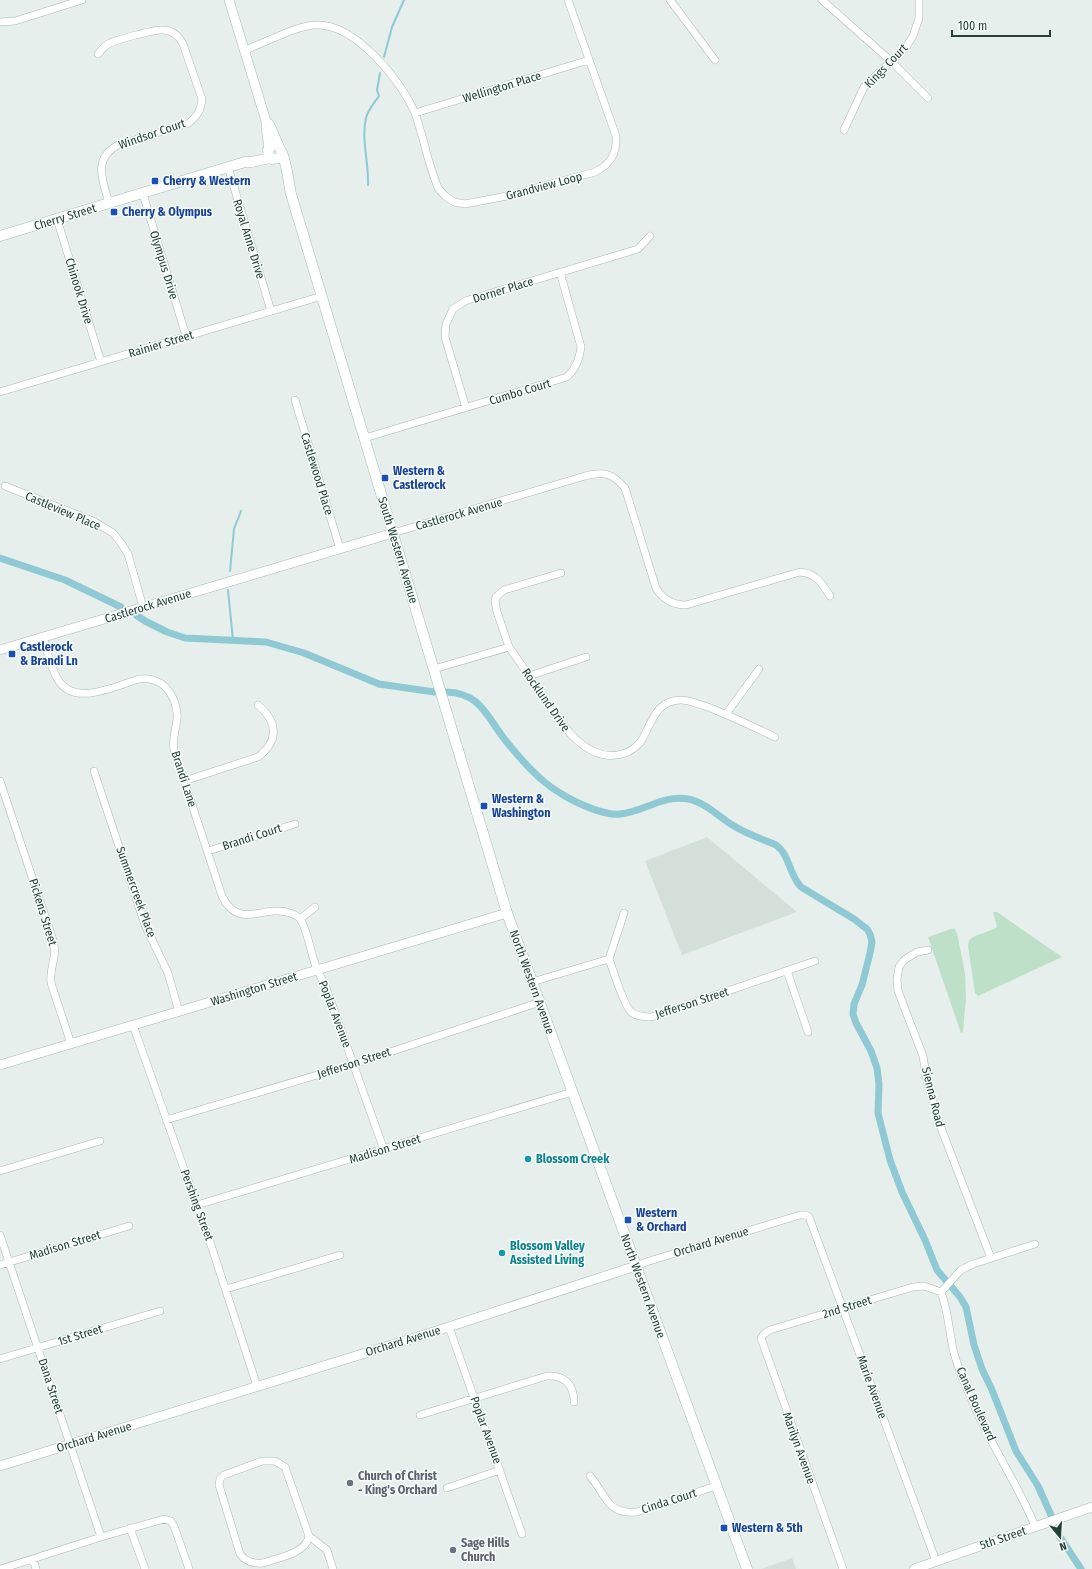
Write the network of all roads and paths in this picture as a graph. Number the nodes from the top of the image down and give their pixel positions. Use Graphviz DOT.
graph roads {
  1 [pos="82,0"];
  2 [pos="229,0"];
  3 [pos="568,0"];
  4 [pos="670,0"];
  5 [pos="822,0"];
  6 [pos="919,0"];
  7 [pos="0,22"];
  8 [pos="245,50"];
  9 [pos="98,54"];
  10 [pos="589,60"];
  11 [pos="715,60"];
  12 [pos="891,61"];
  13 [pos="928,98"];
  14 [pos="415,113"];
  15 [pos="844,130"];
  16 [pos="274,153"];
  17 [pos="228,167"];
  18 [pos="143,194"];
  19 [pos="109,203"];
  20 [pos="57,219"];
  21 [pos="0,236"];
  22 [pos="650,236"];
  23 [pos="560,272"];
  24 [pos="322,296"];
  25 [pos="271,311"];
  26 [pos="186,336"];
  27 [pos="101,362"];
  28 [pos="0,392"];
  29 [pos="295,400"];
  30 [pos="466,408"];
  31 [pos="365,438"];
  32 [pos="5,486"];
  33 [pos="393,533"];
  34 [pos="340,549"];
  35 [pos="561,572"];
  36 [pos="830,596"];
  37 [pos="143,607"];
  38 [pos="43,637"];
  39 [pos="509,647"];
  40 [pos="0,650"];
  41 [pos="586,657"];
  42 [pos="434,669"];
  43 [pos="759,669"];
  44 [pos="529,676"];
  45 [pos="258,705"];
  46 [pos="726,714"];
  47 [pos="775,737"];
  48 [pos="94,771"];
  49 [pos="0,781"];
  50 [pos="184,781"];
  51 [pos="295,824"];
  52 [pos="208,851"];
  53 [pos="315,906"];
  54 [pos="507,912"];
  55 [pos="624,913"];
  56 [pos="300,920"];
  57 [pos="928,950"];
  58 [pos="609,959"];
  59 [pos="815,961"];
  60 [pos="317,969"];
  61 [pos="787,971"];
  62 [pos="532,982"];
  63 [pos="540,1002"];
  64 [pos="179,1012"];
  65 [pos="133,1025"];
  66 [pos="808,1032"];
  67 [pos="71,1044"];
  68 [pos="354,1064"];
  69 [pos="0,1065"];
  70 [pos="572,1092"];
  71 [pos="166,1120"];
  72 [pos="100,1141"];
  73 [pos="384,1150"];
  74 [pos="0,1171"];
  75 [pos="196,1205"];
  76 [pos="805,1215"];
  77 [pos="129,1226"];
  78 [pos="0,1235"];
  79 [pos="1035,1244"];
  80 [pos="340,1255"];
  81 [pos="992,1258"];
  82 [pos="9,1262"];
  83 [pos="0,1265"];
  84 [pos="636,1266"];
  85 [pos="226,1289"];
  86 [pos="944,1289"];
  87 [pos="844,1308"];
  88 [pos="160,1311"];
  89 [pos="449,1327"];
  90 [pos="770,1330"];
  91 [pos="38,1348"];
  92 [pos="0,1359"];
  93 [pos="257,1386"];
  94 [pos="474,1399"];
  95 [pos="574,1402"];
  96 [pos="420,1415"];
  97 [pos="70,1444"];
  98 [pos="0,1466"];
  99 [pos="500,1470"];
  100 [pos="590,1476"];
  101 [pos="716,1486"];
  102 [pos="447,1488"];
  103 [pos="1092,1507"];
  104 [pos="1036,1526"];
  105 [pos="130,1528"];
  106 [pos="522,1534"];
  107 [pos="309,1536"];
  108 [pos="102,1537"];
  109 [pos="33,1559"];
  110 [pos="936,1561"];
  111 [pos="1,1569"];
  112 [pos="36,1569"];
  113 [pos="145,1569"];
  114 [pos="188,1569"];
  115 [pos="333,1569"];
  116 [pos="747,1569"];
  117 [pos="843,1569"];
  118 [pos="914,1569"];
  1 -- 7 [label="street"];
  2 -- 8 [label="street, South Western Avenue"];
  3 -- 10 [label="street, Grandview Loop"];
  4 -- 11 [label="street"];
  5 -- 12 [label="street"];
  6 -- 12 [label="street, Kings Court"];
  8 -- 14 [label="street, Grandview Loop"];
  8 -- 16 [label="street, South Western Avenue"];
  9 -- 19 [label="street, Windsor Court"];
  10 -- 14 [label="street, Wellington Place"];
  10 -- 14 [label="street, Grandview Loop"];
  12 -- 13 [label="street"];
  12 -- 15 [label="street, Kings Court"];
  16 -- 17 [label="main road, Cherry Street"];
  16 -- 24 [label="main road, South Western Avenue"];
  17 -- 18 [label="main road, Cherry Street"];
  17 -- 25 [label="street, Royal Anne Drive"];
  18 -- 19 [label="main road, Cherry Street"];
  18 -- 26 [label="street, Olympus Drive"];
  19 -- 20 [label="main road, Cherry Street"];
  20 -- 21 [label="main road, Cherry Street"];
  20 -- 27 [label="street, Chinook Drive"];
  22 -- 23 [label="street, Dorner Place"];
  23 -- 30 [label="street, Dorner Place"];
  23 -- 30 [label="street, Cumbo Court"];
  24 -- 25 [label="street, Rainier Street"];
  24 -- 31 [label="main road, South Western Avenue"];
  25 -- 26 [label="street, Rainier Street"];
  26 -- 27 [label="street, Rainier Street"];
  27 -- 28 [label="street, Rainier Street"];
  29 -- 34 [label="street, Castlewood Place"];
  30 -- 31 [label="street, Cumbo Court"];
  31 -- 33 [label="main road, South Western Avenue"];
  32 -- 37 [label="street, Castleview Place"];
  33 -- 34 [label="street, Castlerock Avenue"];
  33 -- 36 [label="street, Castlerock Avenue"];
  33 -- 42 [label="main road, South Western Avenue"];
  34 -- 37 [label="street, Castlerock Avenue"];
  35 -- 39 [label="street, Rocklund Drive"];
  37 -- 38 [label="street, Castlerock Avenue"];
  38 -- 40 [label="street, Castlerock Avenue"];
  38 -- 50 [label="street, Brandi Lane"];
  39 -- 42 [label="street"];
  39 -- 44 [label="street, Rocklund Drive"];
  41 -- 44 [label="street"];
  42 -- 54 [label="main road, South Western Avenue"];
  43 -- 46 [label="street"];
  44 -- 46 [label="street, Rocklund Drive"];
  45 -- 50 [label="street"];
  46 -- 47 [label="street, Rocklund Drive"];
  48 -- 64 [label="street, Summercreek Place"];
  49 -- 67 [label="street, Pickens Street"];
  50 -- 52 [label="street, Brandi Lane"];
  51 -- 52 [label="street, Brandi Court"];
  52 -- 56 [label="street, Brandi Lane"];
  53 -- 56 [label="street"];
  54 -- 60 [label="street, Washington Street"];
  54 -- 62 [label="main road, North Western Avenue"];
  55 -- 58 [label="street"];
  56 -- 60 [label="street"];
  57 -- 81 [label="street, Sienna Road"];
  58 -- 61 [label="street, Jefferson Street"];
  58 -- 62 [label="street"];
  59 -- 61 [label="street, Jefferson Street"];
  60 -- 64 [label="street, Washington Street"];
  60 -- 68 [label="street, Poplar Avenue"];
  61 -- 66 [label="street"];
  62 -- 63 [label="main road, North Western Avenue"];
  63 -- 68 [label="street, Jefferson Street"];
  63 -- 70 [label="main road, North Western Avenue"];
  64 -- 65 [label="street, Washington Street"];
  65 -- 67 [label="street, Washington Street"];
  65 -- 71 [label="street, Pershing Street"];
  67 -- 69 [label="street, Washington Street"];
  68 -- 71 [label="street, Jefferson Street"];
  68 -- 73 [label="street, Poplar Avenue"];
  70 -- 73 [label="street, Madison Street"];
  70 -- 84 [label="main road, North Western Avenue"];
  71 -- 75 [label="street, Pershing Street"];
  72 -- 74 [label="street"];
  73 -- 75 [label="street, Madison Street"];
  75 -- 85 [label="street, Pershing Street"];
  76 -- 84 [label="street, Orchard Avenue"];
  76 -- 87 [label="street, Marie Avenue"];
  77 -- 82 [label="street, Madison Street"];
  78 -- 82 [label="street, Dana Street"];
  79 -- 81 [label="street"];
  80 -- 85 [label="street"];
  81 -- 86 [label="street"];
  82 -- 83 [label="street, Madison Street"];
  82 -- 91 [label="street, Dana Street"];
  84 -- 89 [label="street, Orchard Avenue"];
  84 -- 101 [label="main road, North Western Avenue"];
  85 -- 93 [label="street, Pershing Street"];
  86 -- 87 [label="street, 2nd Street"];
  86 -- 104 [label="street, Canal Boulevard"];
  87 -- 90 [label="street, 2nd Street"];
  87 -- 110 [label="street, Marie Avenue"];
  88 -- 91 [label="street, 1st Street"];
  89 -- 93 [label="street, Orchard Avenue"];
  89 -- 94 [label="street, Poplar Avenue"];
  90 -- 117 [label="street, Marilyn Avenue"];
  91 -- 92 [label="street, 1st Street"];
  91 -- 97 [label="street, Dana Street"];
  93 -- 97 [label="street, Orchard Avenue"];
  94 -- 95 [label="street"];
  94 -- 96 [label="street"];
  94 -- 99 [label="street, Poplar Avenue"];
  97 -- 98 [label="street, Orchard Avenue"];
  97 -- 108 [label="street, Dana Street"];
  99 -- 102 [label="street"];
  99 -- 106 [label="street, Poplar Avenue"];
  100 -- 101 [label="street, Cinda Court"];
  101 -- 116 [label="main road, North Western Avenue"];
  103 -- 104 [label="street, 5th Street"];
  104 -- 110 [label="street, 5th Street"];
  105 -- 108 [label="street"];
  105 -- 113 [label="street"];
  105 -- 114 [label="street"];
  107 -- 107 [label="street"];
  107 -- 115 [label="street"];
  108 -- 109 [label="street"];
  109 -- 111 [label="street"];
  109 -- 112 [label="street"];
  110 -- 118 [label="street, 5th Street"];
}
